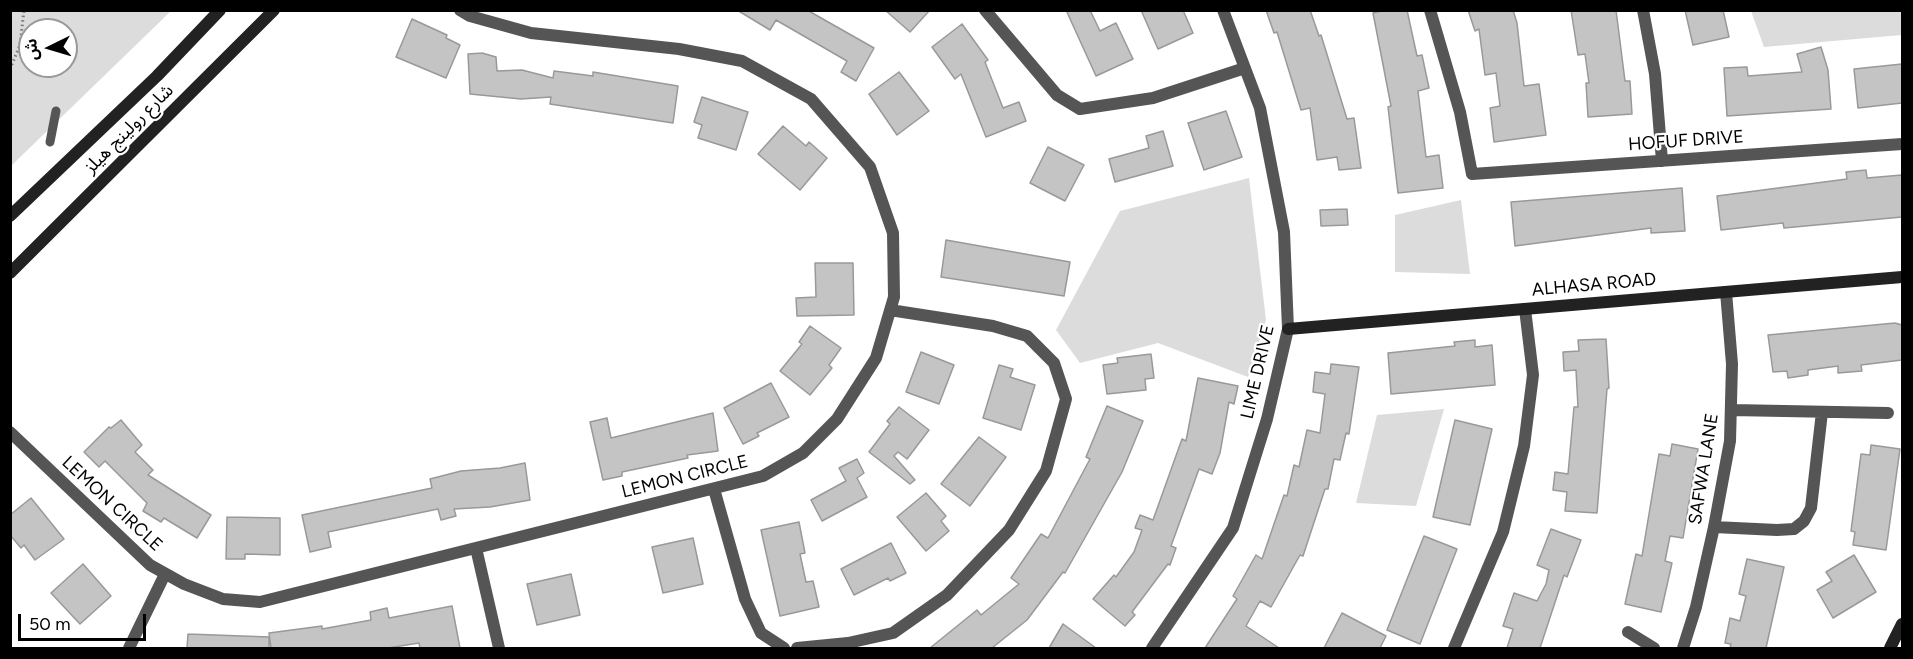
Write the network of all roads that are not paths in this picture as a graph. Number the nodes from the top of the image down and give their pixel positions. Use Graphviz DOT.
graph roads {
  1 [pos="220,10"];
  2 [pos="274,10"];
  3 [pos="460,10"];
  4 [pos="985,10"];
  5 [pos="1223,10"];
  6 [pos="1430,10"];
  7 [pos="1643,10"];
  8 [pos="1245,68"];
  9 [pos="56,111"];
  10 [pos="50,142"];
  11 [pos="1902,144"];
  12 [pos="1662,161"];
  13 [pos="10,216"];
  14 [pos="10,273"];
  15 [pos="1902,277"];
  16 [pos="1726,292"];
  17 [pos="894,297"];
  18 [pos="1525,309"];
  19 [pos="890,310"];
  20 [pos="906,313"];
  21 [pos="1288,329"];
  22 [pos="1732,410"];
  23 [pos="1822,412"];
  24 [pos="1888,413"];
  25 [pos="10,432"];
  26 [pos="714,489"];
  27 [pos="1714,526"];
  28 [pos="476,548"];
  29 [pos="165,574"];
  30 [pos="1902,624"];
  31 [pos="1628,632"];
  32 [pos="129,648"];
  33 [pos="499,648"];
  34 [pos="784,648"];
  35 [pos="797,648"];
  36 [pos="1152,648"];
  37 [pos="1454,648"];
  38 [pos="1654,648"];
  39 [pos="1683,648"];
  40 [pos="1890,648"];
  1 -- 13 [label="main road, شارع رولينج هيلز"];
  2 -- 14 [label="main road, شارع رولينج هيلز"];
  3 -- 17 [label="street, LEMON CIRCLE"];
  4 -- 8 [label="street"];
  5 -- 8 [label="street, LIME DRIVE"];
  6 -- 12 [label="street, HOFUF DRIVE"];
  7 -- 12 [label="street"];
  8 -- 21 [label="street, LIME DRIVE"];
  9 -- 10 [label="lane"];
  11 -- 12 [label="street, HOFUF DRIVE"];
  15 -- 16 [label="main road, ALHASA ROAD"];
  16 -- 18 [label="main road, ALHASA ROAD"];
  16 -- 22 [label="street, SAFWA LANE"];
  17 -- 19 [label="street, LEMON CIRCLE"];
  17 -- 20 [label="street"];
  18 -- 21 [label="main road, ALHASA ROAD"];
  18 -- 37 [label="street"];
  19 -- 20 [label="street"];
  19 -- 26 [label="street, LEMON CIRCLE"];
  20 -- 35 [label="street"];
  21 -- 36 [label="street, LIME DRIVE"];
  22 -- 23 [label="street"];
  22 -- 27 [label="street, SAFWA LANE"];
  23 -- 24 [label="street"];
  23 -- 27 [label="street"];
  25 -- 29 [label="street, LEMON CIRCLE"];
  26 -- 28 [label="street, LEMON CIRCLE"];
  26 -- 34 [label="street"];
  27 -- 39 [label="street, SAFWA LANE"];
  28 -- 29 [label="street, LEMON CIRCLE"];
  28 -- 33 [label="street"];
  29 -- 32 [label="street"];
  30 -- 40 [label="main road"];
  31 -- 38 [label="street"];
}
